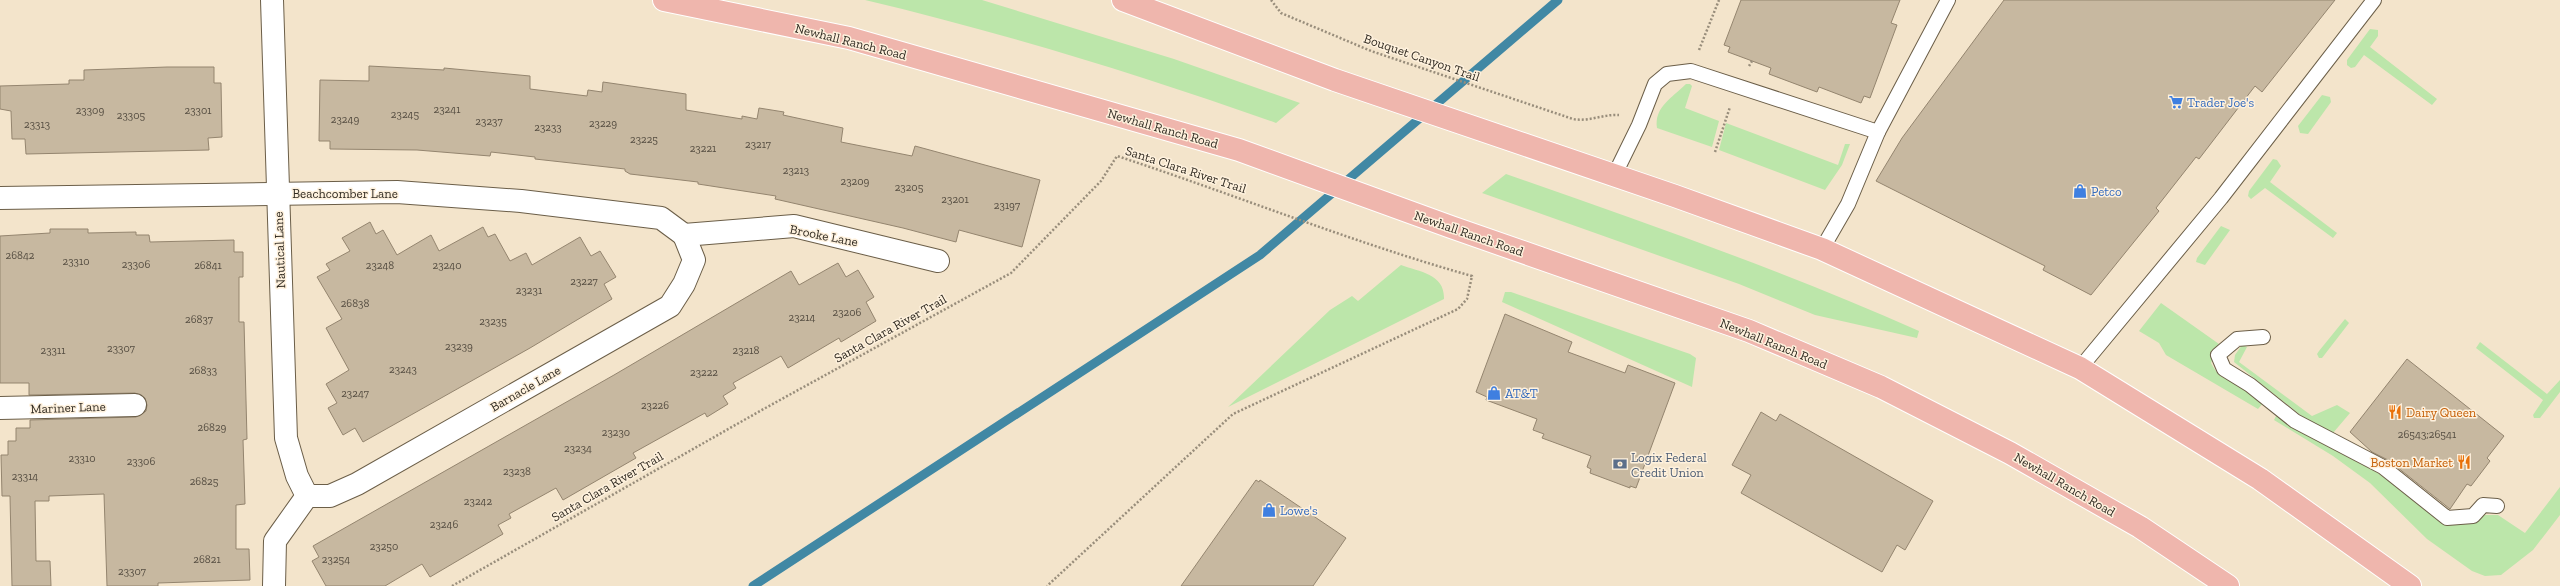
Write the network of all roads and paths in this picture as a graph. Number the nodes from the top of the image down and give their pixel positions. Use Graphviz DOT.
graph roads {
  1 [pos="272,0"];
  2 [pos="664,0"];
  3 [pos="1123,0"];
  4 [pos="1271,0"];
  5 [pos="1948,0"];
  6 [pos="2374,0"];
  7 [pos="1573,119"];
  8 [pos="1878,132"];
  9 [pos="1614,176"];
  10 [pos="277,194"];
  11 [pos="0,198"];
  12 [pos="684,235"];
  13 [pos="1822,249"];
  14 [pos="938,261"];
  15 [pos="2263,337"];
  16 [pos="2080,368"];
  17 [pos="135,405"];
  18 [pos="0,408"];
  19 [pos="307,496"];
  20 [pos="2498,506"];
  21 [pos="274,586"];
  22 [pos="452,586"];
  23 [pos="1047,586"];
  24 [pos="2228,586"];
  25 [pos="2410,586"];
  1 -- 10 [label="street, Nautical Lane"];
  2 -- 24 [label="main road, Newhall Ranch Road"];
  3 -- 9 [label="main road"];
  4 -- 7 [label="path, Bouquet Canyon Trail"];
  5 -- 8 [label="lane"];
  6 -- 16 [label="lane"];
  8 -- 9 [label="lane"];
  8 -- 13 [label="lane"];
  9 -- 13 [label="main road"];
  10 -- 11 [label="street, Beachcomber Lane"];
  10 -- 12 [label="street, Beachcomber Lane"];
  10 -- 19 [label="street, Nautical Lane"];
  12 -- 14 [label="street, Brooke Lane"];
  12 -- 19 [label="street, Barnacle Lane"];
  13 -- 16 [label="main road"];
  15 -- 20 [label="lane"];
  16 -- 25 [label="main road"];
  17 -- 18 [label="street, Mariner Lane"];
  19 -- 21 [label="street"];
  22 -- 23 [label="path, Santa Clara River Trail"];
}
